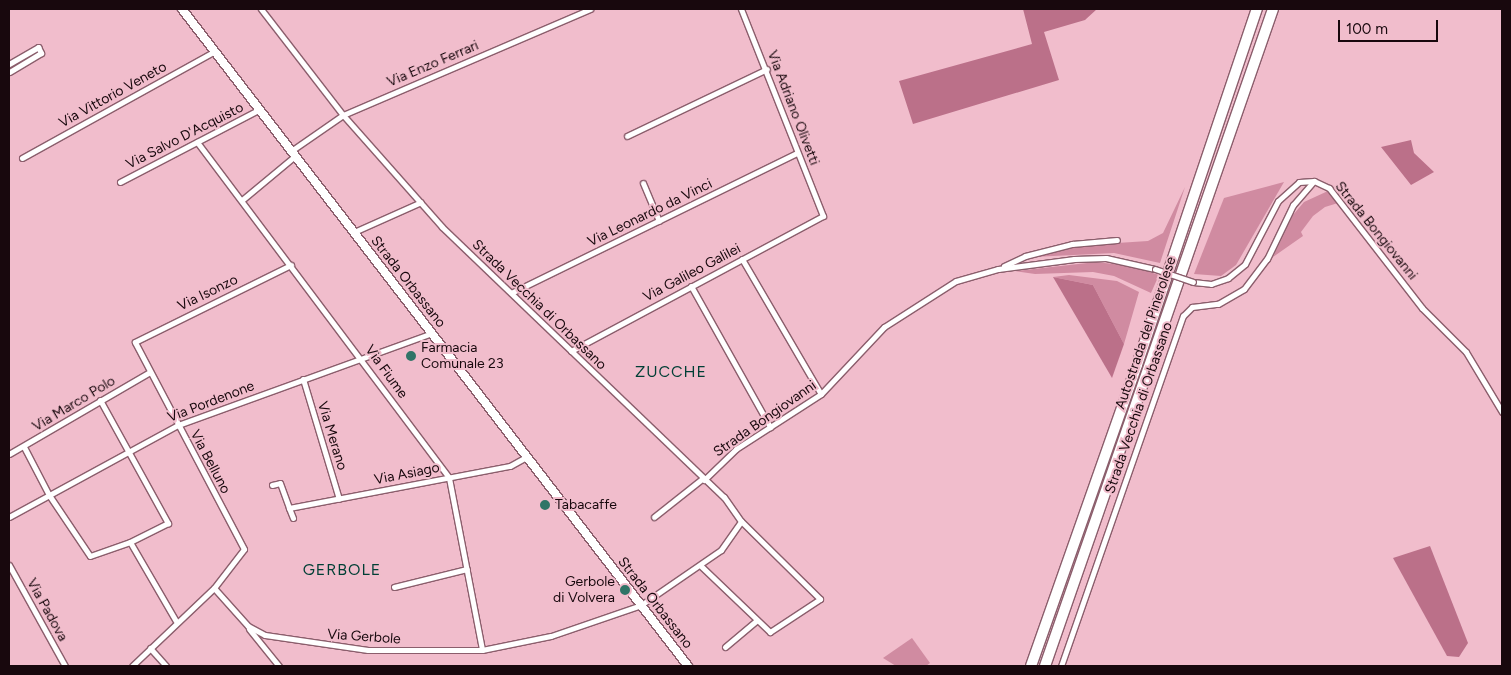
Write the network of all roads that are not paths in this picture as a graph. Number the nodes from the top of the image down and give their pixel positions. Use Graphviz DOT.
graph roads {
  1 [pos="182,9"];
  2 [pos="261,9"];
  3 [pos="590,9"];
  4 [pos="742,9"];
  5 [pos="1257,9"];
  6 [pos="1273,9"];
  7 [pos="215,51"];
  8 [pos="9,64"];
  9 [pos="767,69"];
  10 [pos="9,72"];
  11 [pos="260,109"];
  12 [pos="343,115"];
  13 [pos="626,136"];
  14 [pos="197,142"];
  15 [pos="293,153"];
  16 [pos="798,154"];
  17 [pos="22,158"];
  18 [pos="1314,181"];
  19 [pos="120,182"];
  20 [pos="643,183"];
  21 [pos="242,200"];
  22 [pos="421,202"];
  23 [pos="824,216"];
  24 [pos="659,221"];
  25 [pos="354,232"];
  26 [pos="1118,240"];
  27 [pos="742,259"];
  28 [pos="291,265"];
  29 [pos="998,269"];
  30 [pos="691,286"];
  31 [pos="513,292"];
  32 [pos="432,333"];
  33 [pos="135,342"];
  34 [pos="571,350"];
  35 [pos="361,357"];
  36 [pos="150,372"];
  37 [pos="303,379"];
  38 [pos="821,394"];
  39 [pos="100,400"];
  40 [pos="1502,412"];
  41 [pos="178,425"];
  42 [pos="770,427"];
  43 [pos="24,448"];
  44 [pos="130,451"];
  45 [pos="9,454"];
  46 [pos="526,457"];
  47 [pos="449,478"];
  48 [pos="703,479"];
  49 [pos="272,485"];
  50 [pos="49,495"];
  51 [pos="339,499"];
  52 [pos="289,508"];
  53 [pos="9,517"];
  54 [pos="654,517"];
  55 [pos="293,518"];
  56 [pos="741,521"];
  57 [pos="130,542"];
  58 [pos="9,565"];
  59 [pos="701,566"];
  60 [pos="467,569"];
  61 [pos="394,586"];
  62 [pos="214,588"];
  63 [pos="641,605"];
  64 [pos="176,621"];
  65 [pos="756,621"];
  66 [pos="248,626"];
  67 [pos="725,647"];
  68 [pos="150,648"];
  69 [pos="482,650"];
  70 [pos="65,666"];
  71 [pos="132,666"];
  72 [pos="166,666"];
  73 [pos="280,666"];
  74 [pos="688,666"];
  75 [pos="1031,666"];
  76 [pos="1045,666"];
  77 [pos="1061,666"];
  1 -- 7 [label="main road, Strada Orbassano"];
  2 -- 12 [label="street, Strada Vecchia di Orbassano"];
  3 -- 12 [label="street, Via Enzo Ferrari"];
  4 -- 9 [label="street, Via Adriano Olivetti"];
  5 -- 75 [label="highway, Autostrada del Pinerolese"];
  6 -- 76 [label="highway, Autostrada del Pinerolese"];
  7 -- 11 [label="main road, Strada Orbassano"];
  7 -- 17 [label="street, Via Vittorio Veneto"];
  8 -- 10 [label="street"];
  9 -- 13 [label="street"];
  9 -- 16 [label="street, Via Adriano Olivetti"];
  11 -- 14 [label="street, Via Salvo D'Acquisto"];
  11 -- 15 [label="main road, Strada Orbassano"];
  12 -- 15 [label="street, Via Enzo Ferrari"];
  12 -- 22 [label="street, Strada Vecchia di Orbassano"];
  14 -- 19 [label="street, Via Salvo D'Acquisto"];
  14 -- 21 [label="street, Via Fiume"];
  15 -- 21 [label="street, Via Enzo Ferrari"];
  15 -- 25 [label="main road, Strada Orbassano"];
  16 -- 23 [label="street, Via Adriano Olivetti"];
  16 -- 24 [label="street, Via Leonardo da Vinci"];
  18 -- 29 [label="street, Strada Bongiovanni, bridge"];
  18 -- 40 [label="street, Strada Bongiovanni"];
  18 -- 77 [label="street, Strada Vecchia di Orbassano"];
  20 -- 24 [label="street"];
  21 -- 28 [label="street, Via Fiume"];
  22 -- 25 [label="street"];
  22 -- 31 [label="street, Strada Vecchia di Orbassano"];
  23 -- 27 [label="street, Via Galileo Galilei"];
  24 -- 31 [label="street, Via Leonardo da Vinci"];
  25 -- 32 [label="main road, Strada Orbassano"];
  26 -- 29 [label="street"];
  27 -- 30 [label="street, Via Galileo Galilei"];
  27 -- 38 [label="street"];
  28 -- 33 [label="street, Via Isonzo"];
  28 -- 35 [label="street, Via Fiume"];
  29 -- 38 [label="street, Strada Bongiovanni"];
  30 -- 34 [label="street, Via Galileo Galilei"];
  30 -- 42 [label="street"];
  31 -- 34 [label="street, Strada Vecchia di Orbassano"];
  32 -- 35 [label="street, Via Pordenone"];
  32 -- 46 [label="main road, Strada Orbassano"];
  33 -- 36 [label="street, Via Belluno"];
  34 -- 48 [label="street, Strada Vecchia di Orbassano"];
  35 -- 37 [label="street, Via Pordenone"];
  35 -- 47 [label="street, Via Fiume"];
  36 -- 39 [label="street, Via Marco Polo"];
  36 -- 41 [label="street, Via Belluno"];
  37 -- 41 [label="street, Via Pordenone"];
  37 -- 51 [label="street, Via Merano"];
  38 -- 42 [label="street, Strada Bongiovanni"];
  39 -- 43 [label="street, Via Marco Polo"];
  39 -- 44 [label="street"];
  41 -- 44 [label="street, Via Pordenone"];
  41 -- 62 [label="street, Via Belluno"];
  42 -- 48 [label="street, Strada Bongiovanni"];
  43 -- 45 [label="street, Via Marco Polo"];
  43 -- 50 [label="street"];
  44 -- 50 [label="street, Via Pordenone"];
  44 -- 57 [label="street"];
  46 -- 47 [label="street, Via Asiago"];
  46 -- 63 [label="main road, Strada Orbassano"];
  47 -- 51 [label="street, Via Asiago"];
  47 -- 60 [label="street, Via Fiume"];
  48 -- 54 [label="street, Strada Bongiovanni"];
  48 -- 56 [label="street, Strada Vecchia di Orbassano"];
  49 -- 52 [label="street"];
  50 -- 53 [label="street, Via Pordenone"];
  50 -- 57 [label="street"];
  51 -- 52 [label="street, Via Asiago"];
  52 -- 55 [label="street"];
  56 -- 59 [label="street, Via Gerbole"];
  56 -- 65 [label="street, Strada Vecchia di Orbassano"];
  57 -- 64 [label="street"];
  58 -- 70 [label="street, Via Padova"];
  59 -- 63 [label="street, Via Gerbole"];
  59 -- 65 [label="street"];
  60 -- 61 [label="street"];
  60 -- 69 [label="street, Via Fiume"];
  62 -- 64 [label="street"];
  62 -- 66 [label="street, Via Gerbole"];
  63 -- 69 [label="street, Via Gerbole"];
  63 -- 74 [label="main road, Strada Orbassano"];
  64 -- 68 [label="street"];
  65 -- 67 [label="street"];
  66 -- 69 [label="street, Via Gerbole"];
  66 -- 73 [label="street"];
  68 -- 71 [label="street"];
  68 -- 72 [label="street"];
}
